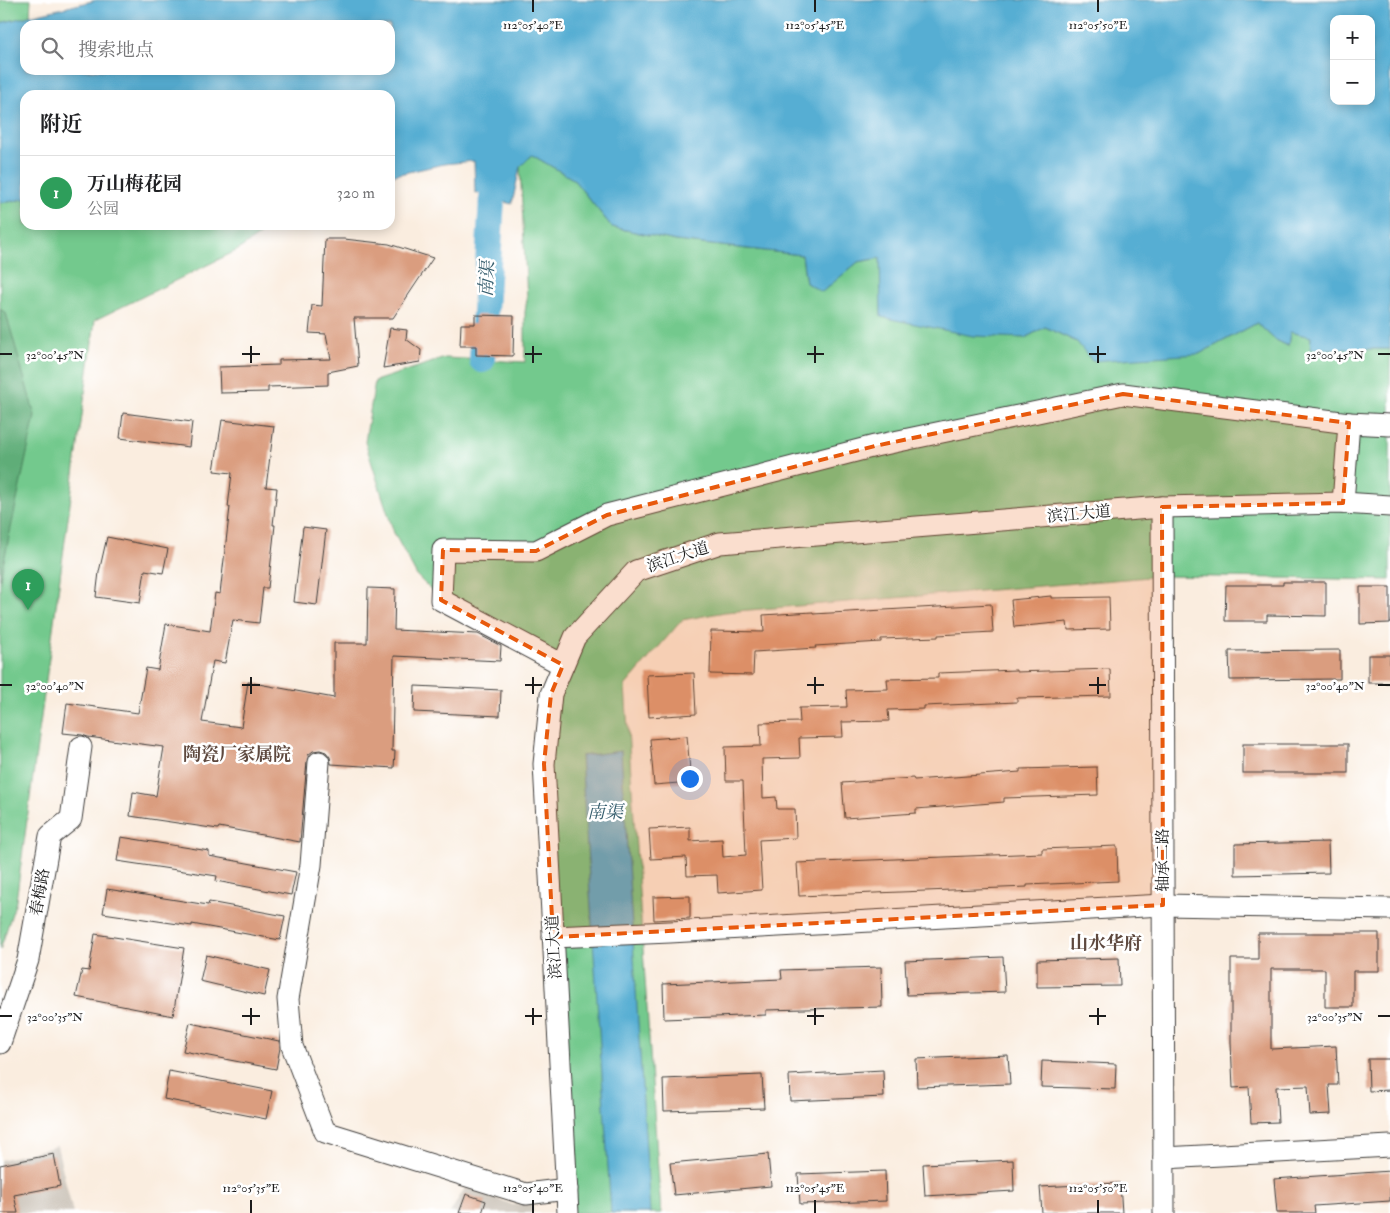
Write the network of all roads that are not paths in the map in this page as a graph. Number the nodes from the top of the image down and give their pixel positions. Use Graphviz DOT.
graph roads {
  1 [pos="1348,423"];
  2 [pos="1390,424"];
  3 [pos="1343,503"];
  4 [pos="1390,506"];
  5 [pos="1162,507"];
  6 [pos="563,665"];
  7 [pos="81,747"];
  8 [pos="319,762"];
  9 [pos="1163,905"];
  10 [pos="1390,909"];
  11 [pos="557,936"];
  12 [pos="0,1043"];
  13 [pos="1390,1146"];
  14 [pos="1164,1158"];
  15 [pos="567,1189"];
  16 [pos="568,1213"];
  17 [pos="1164,1213"];
  1 -- 2 [label="street"];
  1 -- 3 [label="street"];
  1 -- 6 [label="street"];
  3 -- 4 [label="street, 滨江大道"];
  3 -- 5 [label="street, 滨江大道"];
  5 -- 6 [label="street, 滨江大道"];
  5 -- 9 [label="street, 轴承二路"];
  6 -- 11 [label="street, 滨江大道"];
  7 -- 12 [label="street, 春梅路"];
  8 -- 15 [label="street"];
  9 -- 10 [label="street"];
  9 -- 11 [label="street"];
  9 -- 14 [label="street, 轴承二路"];
  11 -- 15 [label="street, 滨江大道"];
  13 -- 14 [label="street"];
  14 -- 17 [label="street, 轴承二路"];
  15 -- 16 [label="street, 滨江大道"];
}
